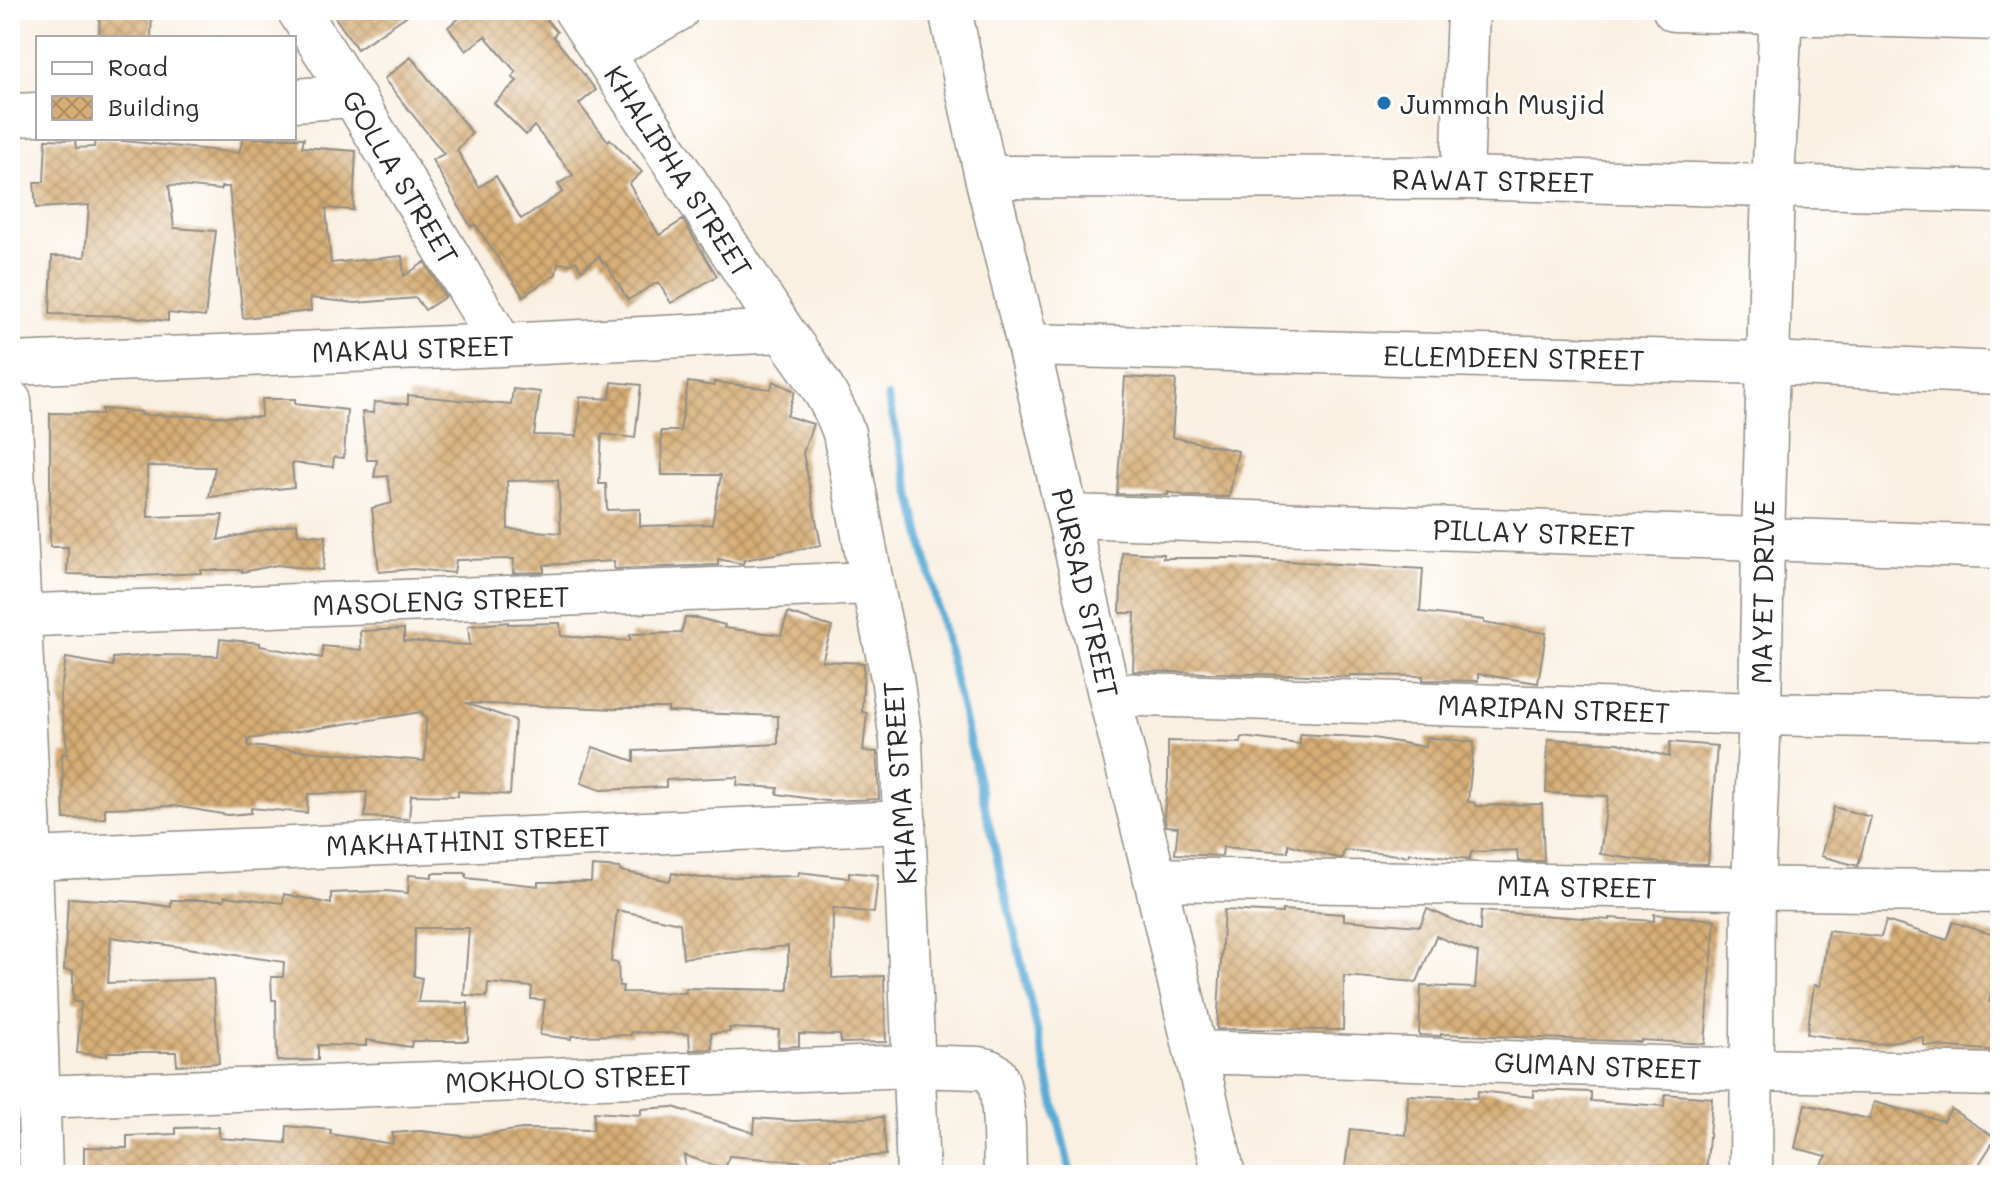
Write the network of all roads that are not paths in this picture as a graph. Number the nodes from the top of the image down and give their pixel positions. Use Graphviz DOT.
graph roads {
  1 [pos="298,10"];
  2 [pos="575,10"];
  3 [pos="678,10"];
  4 [pos="950,10"];
  5 [pos="1468,10"];
  6 [pos="1674,10"];
  7 [pos="1781,11"];
  8 [pos="2000,19"];
  9 [pos="602,53"];
  10 [pos="353,96"];
  11 [pos="296,100"];
  12 [pos="36,114"];
  13 [pos="10,115"];
  14 [pos="986,177"];
  15 [pos="1462,178"];
  16 [pos="1773,186"];
  17 [pos="2000,192"];
  18 [pos="502,345"];
  19 [pos="793,345"];
  20 [pos="1028,345"];
  21 [pos="1769,363"];
  22 [pos="10,364"];
  23 [pos="2000,373"];
  24 [pos="10,401"];
  25 [pos="1069,516"];
  26 [pos="1763,540"];
  27 [pos="2000,547"];
  28 [pos="872,583"];
  29 [pos="15,616"];
  30 [pos="1109,694"];
  31 [pos="1760,714"];
  32 [pos="2000,718"];
  33 [pos="905,822"];
  34 [pos="31,859"];
  35 [pos="1155,879"];
  36 [pos="1753,889"];
  37 [pos="2000,892"];
  38 [pos="1196,1052"];
  39 [pos="913,1066"];
  40 [pos="1752,1070"];
  41 [pos="2000,1075"];
  42 [pos="37,1097"];
  43 [pos="41,1175"];
  44 [pos="918,1175"];
  45 [pos="1005,1175"];
  46 [pos="1224,1175"];
  47 [pos="1751,1175"];
  1 -- 10 [label="street, GOLLA STREET"];
  2 -- 9 [label="street, KHALIPHA STREET"];
  3 -- 9 [label="street"];
  4 -- 14 [label="street, PURSAD STREET"];
  5 -- 15 [label="street"];
  6 -- 7 [label="street"];
  7 -- 8 [label="street"];
  7 -- 16 [label="street, MAYET DRIVE"];
  9 -- 19 [label="street, KHALIPHA STREET"];
  10 -- 11 [label="street"];
  10 -- 18 [label="street, GOLLA STREET"];
  12 -- 13 [label="street"];
  14 -- 15 [label="street, RAWAT STREET"];
  14 -- 20 [label="street, PURSAD STREET"];
  15 -- 16 [label="street, RAWAT STREET"];
  16 -- 17 [label="street, RAWAT STREET"];
  16 -- 21 [label="street, MAYET DRIVE"];
  18 -- 19 [label="street, MAKAU STREET"];
  18 -- 22 [label="street, MAKAU STREET"];
  19 -- 28 [label="street, KHAMA STREET"];
  20 -- 21 [label="street, ELLEMDEEN STREET"];
  20 -- 25 [label="street, PURSAD STREET"];
  21 -- 23 [label="street, ELLEMDEEN STREET"];
  21 -- 26 [label="street, MAYET DRIVE"];
  24 -- 29 [label="street"];
  25 -- 26 [label="street, PILLAY STREET"];
  25 -- 30 [label="street, PURSAD STREET"];
  26 -- 27 [label="street, PILLAY STREET"];
  26 -- 31 [label="street, MAYET DRIVE"];
  28 -- 29 [label="street, MASOLENG STREET"];
  28 -- 33 [label="street, KHAMA STREET"];
  29 -- 34 [label="street"];
  30 -- 31 [label="street, MARIPAN STREET"];
  30 -- 35 [label="street, PURSAD STREET"];
  31 -- 32 [label="street, MARIPAN STREET"];
  31 -- 36 [label="street, MAYET DRIVE"];
  33 -- 34 [label="street, MAKHATHINI STREET"];
  33 -- 39 [label="street, KHAMA STREET"];
  34 -- 42 [label="street"];
  35 -- 36 [label="street, MIA STREET"];
  35 -- 38 [label="street, PURSAD STREET"];
  36 -- 37 [label="street, MIA STREET"];
  36 -- 40 [label="street, MAYET DRIVE"];
  38 -- 40 [label="street, GUMAN STREET"];
  38 -- 46 [label="street, PURSAD STREET"];
  39 -- 42 [label="street, MOKHOLO STREET"];
  39 -- 44 [label="street, KHAMA STREET"];
  39 -- 45 [label="street, MOKHOLO STREET"];
  40 -- 41 [label="street, GUMAN STREET"];
  40 -- 47 [label="street, MAYET DRIVE"];
  42 -- 43 [label="street"];
}
